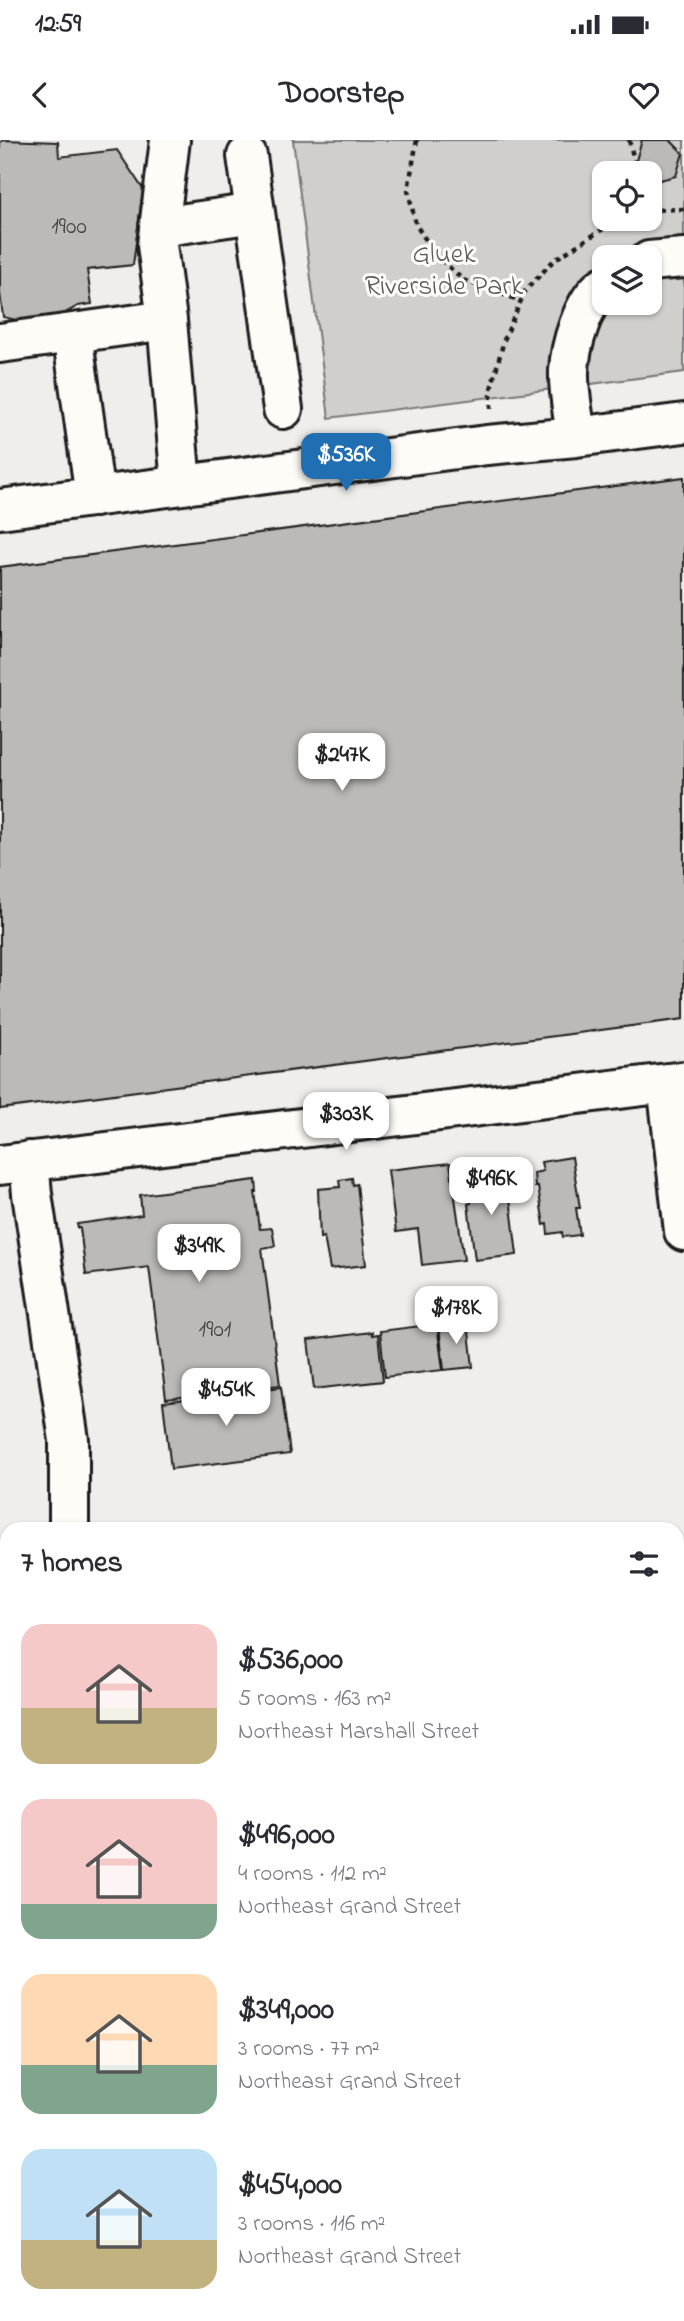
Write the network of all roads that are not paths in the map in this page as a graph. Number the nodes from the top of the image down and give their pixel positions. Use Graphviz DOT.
graph roads {
  1 [pos="170,140"];
  2 [pos="247,156"];
  3 [pos="255,213"];
  4 [pos="159,227"];
  5 [pos="684,258"];
  6 [pos="662,260"];
  7 [pos="592,300"];
  8 [pos="167,320"];
  9 [pos="72,333"];
  10 [pos="0,343"];
  11 [pos="283,409"];
  12 [pos="684,423"];
  13 [pos="576,437"];
  14 [pos="181,485"];
  15 [pos="95,496"];
  16 [pos="0,509"];
  17 [pos="676,1082"];
  18 [pos="14,1163"];
  19 [pos="684,1231"];
  20 [pos="69,1522"];
  1 -- 4 [label="street"];
  2 -- 3 [label="street"];
  3 -- 4 [label="street"];
  3 -- 11 [label="street"];
  4 -- 8 [label="street"];
  5 -- 6 [label="street"];
  7 -- 13 [label="street"];
  8 -- 9 [label="street"];
  8 -- 14 [label="street"];
  9 -- 10 [label="street"];
  9 -- 15 [label="street"];
  12 -- 13 [label="street"];
  13 -- 14 [label="street"];
  14 -- 15 [label="street"];
  15 -- 16 [label="street"];
  17 -- 18 [label="street"];
  17 -- 19 [label="street"];
  18 -- 20 [label="street"];
}
